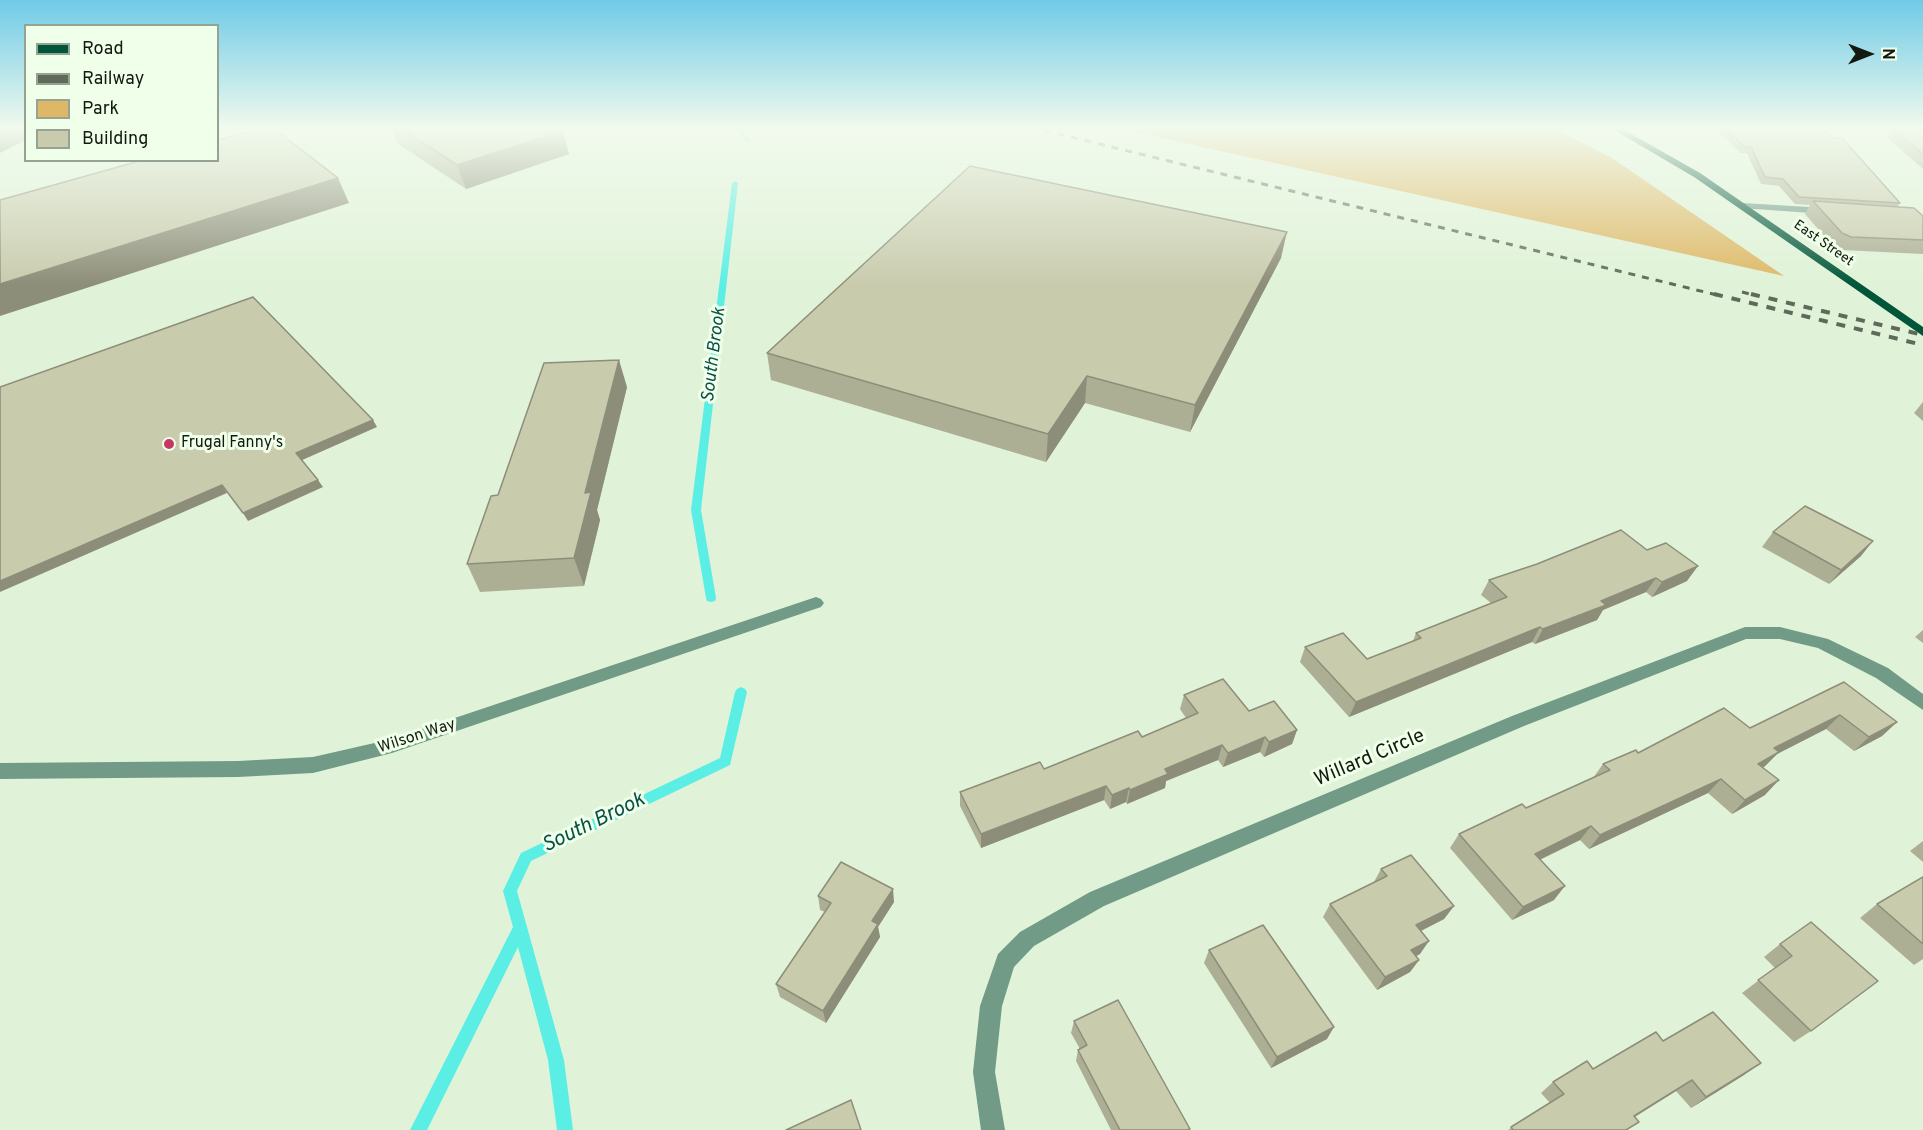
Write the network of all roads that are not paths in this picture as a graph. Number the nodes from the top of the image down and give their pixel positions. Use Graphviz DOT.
graph roads {
  1 [pos="1703,180"];
  2 [pos="1743,206"];
  3 [pos="1832,211"];
  4 [pos="1923,332"];
  5 [pos="816,603"];
  6 [pos="1923,703"];
  7 [pos="0,771"];
  8 [pos="993,1130"];
  1 -- 2 [label="main road, East Street"];
  2 -- 3 [label="street"];
  2 -- 4 [label="main road, East Street"];
  5 -- 7 [label="street, Wilson Way"];
  6 -- 8 [label="street, Willard Circle"];
}
